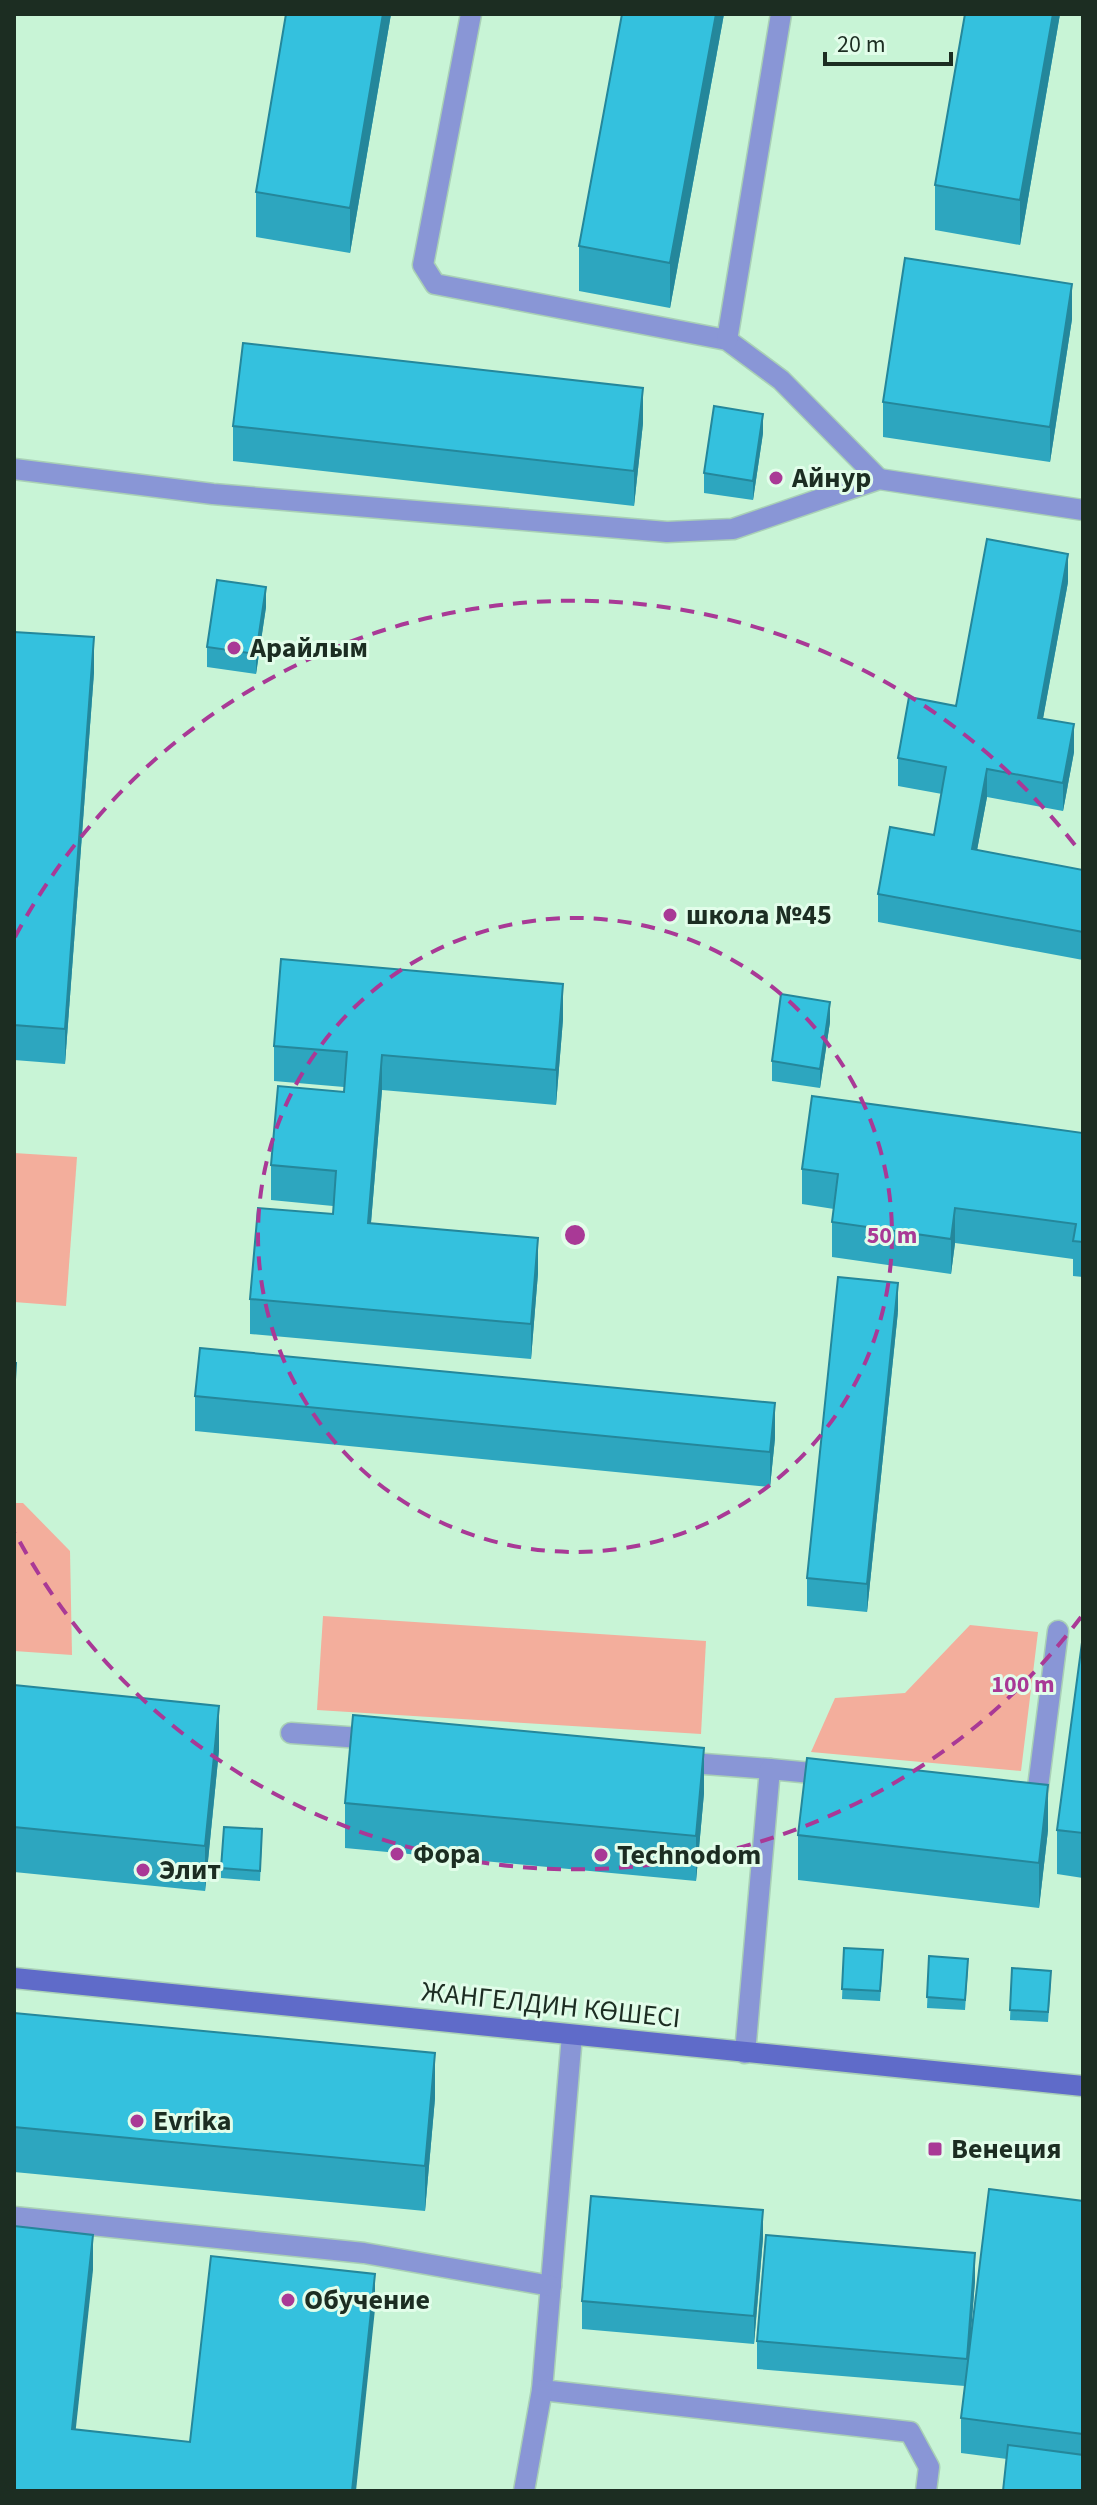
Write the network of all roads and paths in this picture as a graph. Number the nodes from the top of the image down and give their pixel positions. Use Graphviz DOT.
graph roads {
  1 [pos="471,14"];
  2 [pos="781,14"];
  3 [pos="727,340"];
  4 [pos="14,469"];
  5 [pos="879,479"];
  6 [pos="1083,510"];
  7 [pos="1058,1631"];
  8 [pos="291,1733"];
  9 [pos="399,1741"];
  10 [pos="662,1761"];
  11 [pos="770,1769"];
  12 [pos="849,1777"];
  13 [pos="1005,1792"];
  14 [pos="14,1978"];
  15 [pos="572,2035"];
  16 [pos="745,2053"];
  17 [pos="1083,2086"];
  18 [pos="14,2217"];
  19 [pos="551,2286"];
  20 [pos="542,2390"];
  21 [pos="524,2491"];
  22 [pos="926,2491"];
  1 -- 3 [label="lane"];
  2 -- 3 [label="lane"];
  3 -- 5 [label="lane"];
  4 -- 5 [label="lane"];
  5 -- 6 [label="lane"];
  7 -- 13 [label="lane"];
  8 -- 9 [label="lane"];
  10 -- 11 [label="lane"];
  11 -- 12 [label="lane"];
  11 -- 16 [label="lane"];
  14 -- 15 [label="main road, ЖАНГЕЛДИН КӨШЕСІ"];
  15 -- 16 [label="main road, ЖАНГЕЛДИН КӨШЕСІ"];
  15 -- 19 [label="lane"];
  16 -- 17 [label="main road, ЖАНГЕЛДИН КӨШЕСІ"];
  18 -- 19 [label="lane"];
  19 -- 20 [label="lane"];
  20 -- 21 [label="lane"];
  20 -- 22 [label="lane"];
}
